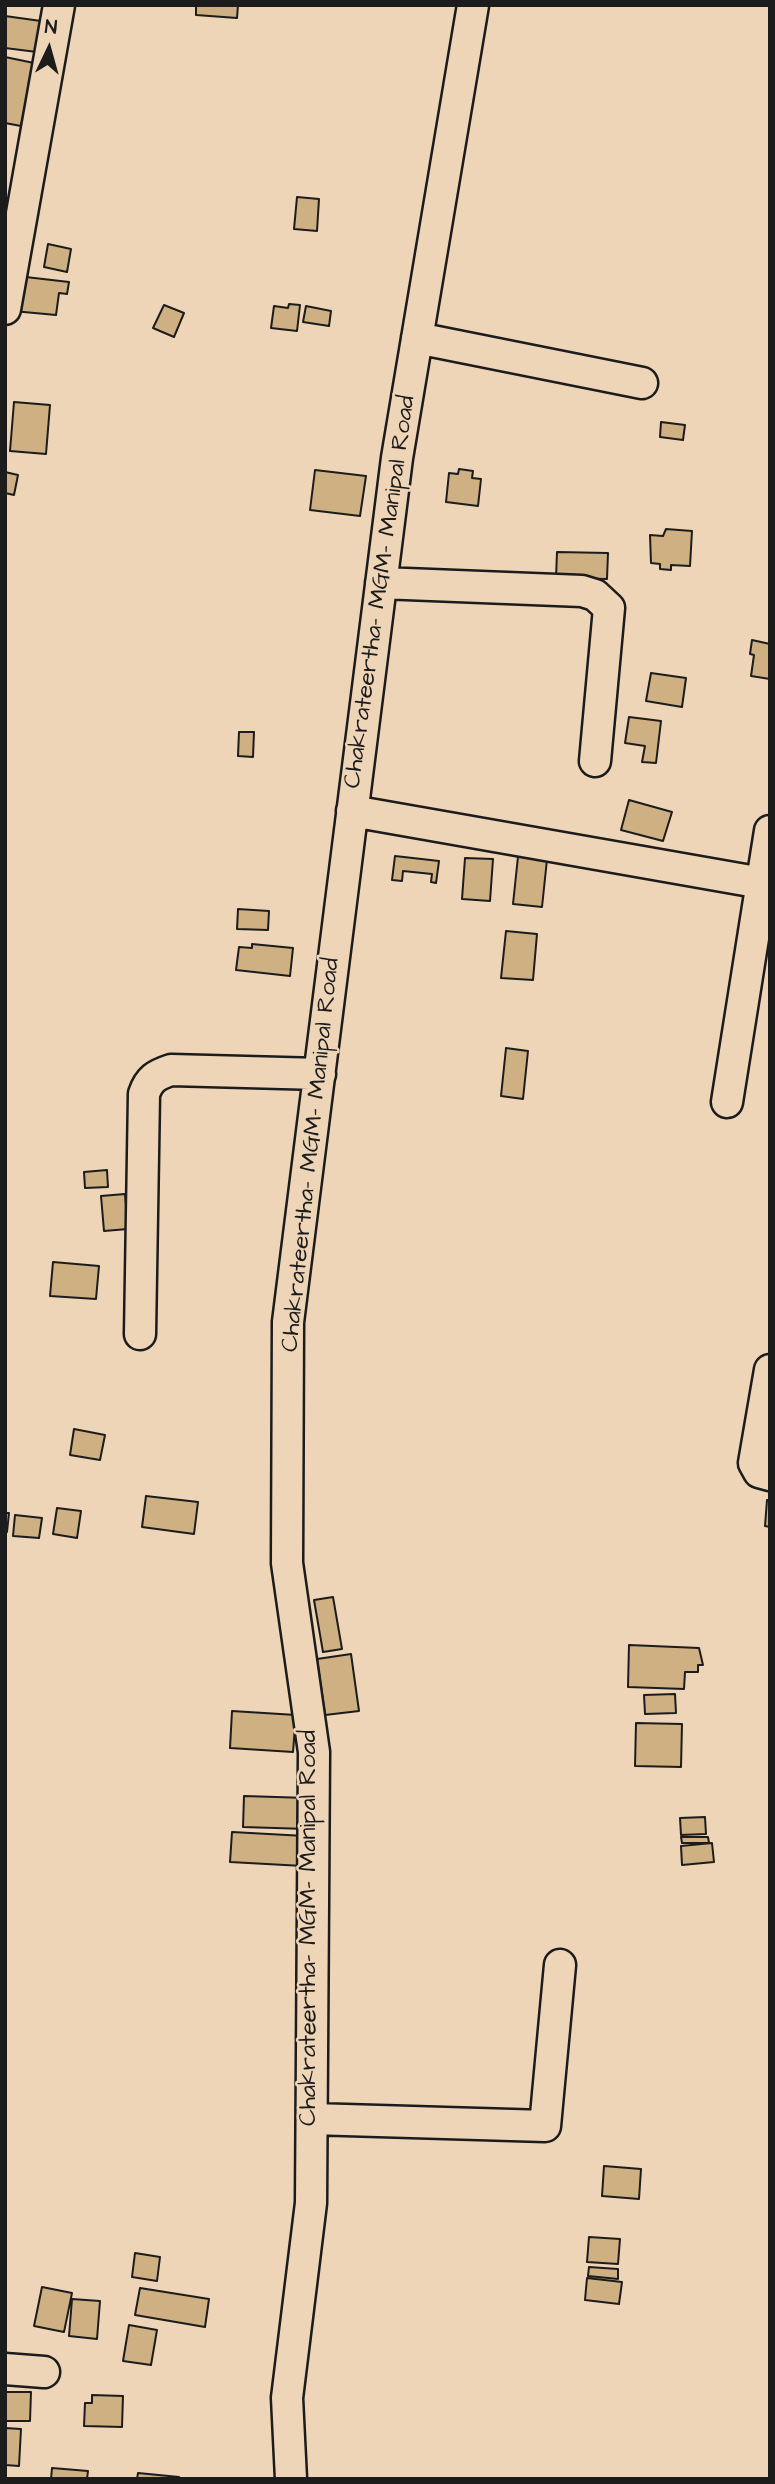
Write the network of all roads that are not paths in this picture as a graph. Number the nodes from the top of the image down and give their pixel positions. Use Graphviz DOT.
graph roads {
  1 [pos="59,5"];
  2 [pos="473,5"];
  3 [pos="5,309"];
  4 [pos="417,338"];
  5 [pos="642,383"];
  6 [pos="381,583"];
  7 [pos="595,761"];
  8 [pos="352,811"];
  9 [pos="770,831"];
  10 [pos="766,881"];
  11 [pos="320,1073"];
  12 [pos="727,1102"];
  13 [pos="140,1334"];
  14 [pos="770,1370"];
  15 [pos="770,1475"];
  16 [pos="560,1965"];
  17 [pos="312,2119"];
  18 [pos="5,2369"];
  19 [pos="44,2372"];
  20 [pos="292,2479"];
  1 -- 3 [label="street"];
  2 -- 4 [label="street, Chakrateertha- MGM- Manipal Road"];
  4 -- 5 [label="street"];
  4 -- 6 [label="street, Chakrateertha- MGM- Manipal Road"];
  6 -- 7 [label="street"];
  6 -- 8 [label="street, Chakrateertha- MGM- Manipal Road"];
  8 -- 10 [label="street"];
  8 -- 11 [label="street, Chakrateertha- MGM- Manipal Road"];
  9 -- 10 [label="street"];
  10 -- 12 [label="street"];
  11 -- 13 [label="street"];
  11 -- 17 [label="street, Chakrateertha- MGM- Manipal Road"];
  14 -- 15 [label="street"];
  16 -- 17 [label="street"];
  17 -- 20 [label="street, Chakrateertha- MGM- Manipal Road"];
  18 -- 19 [label="street"];
}
